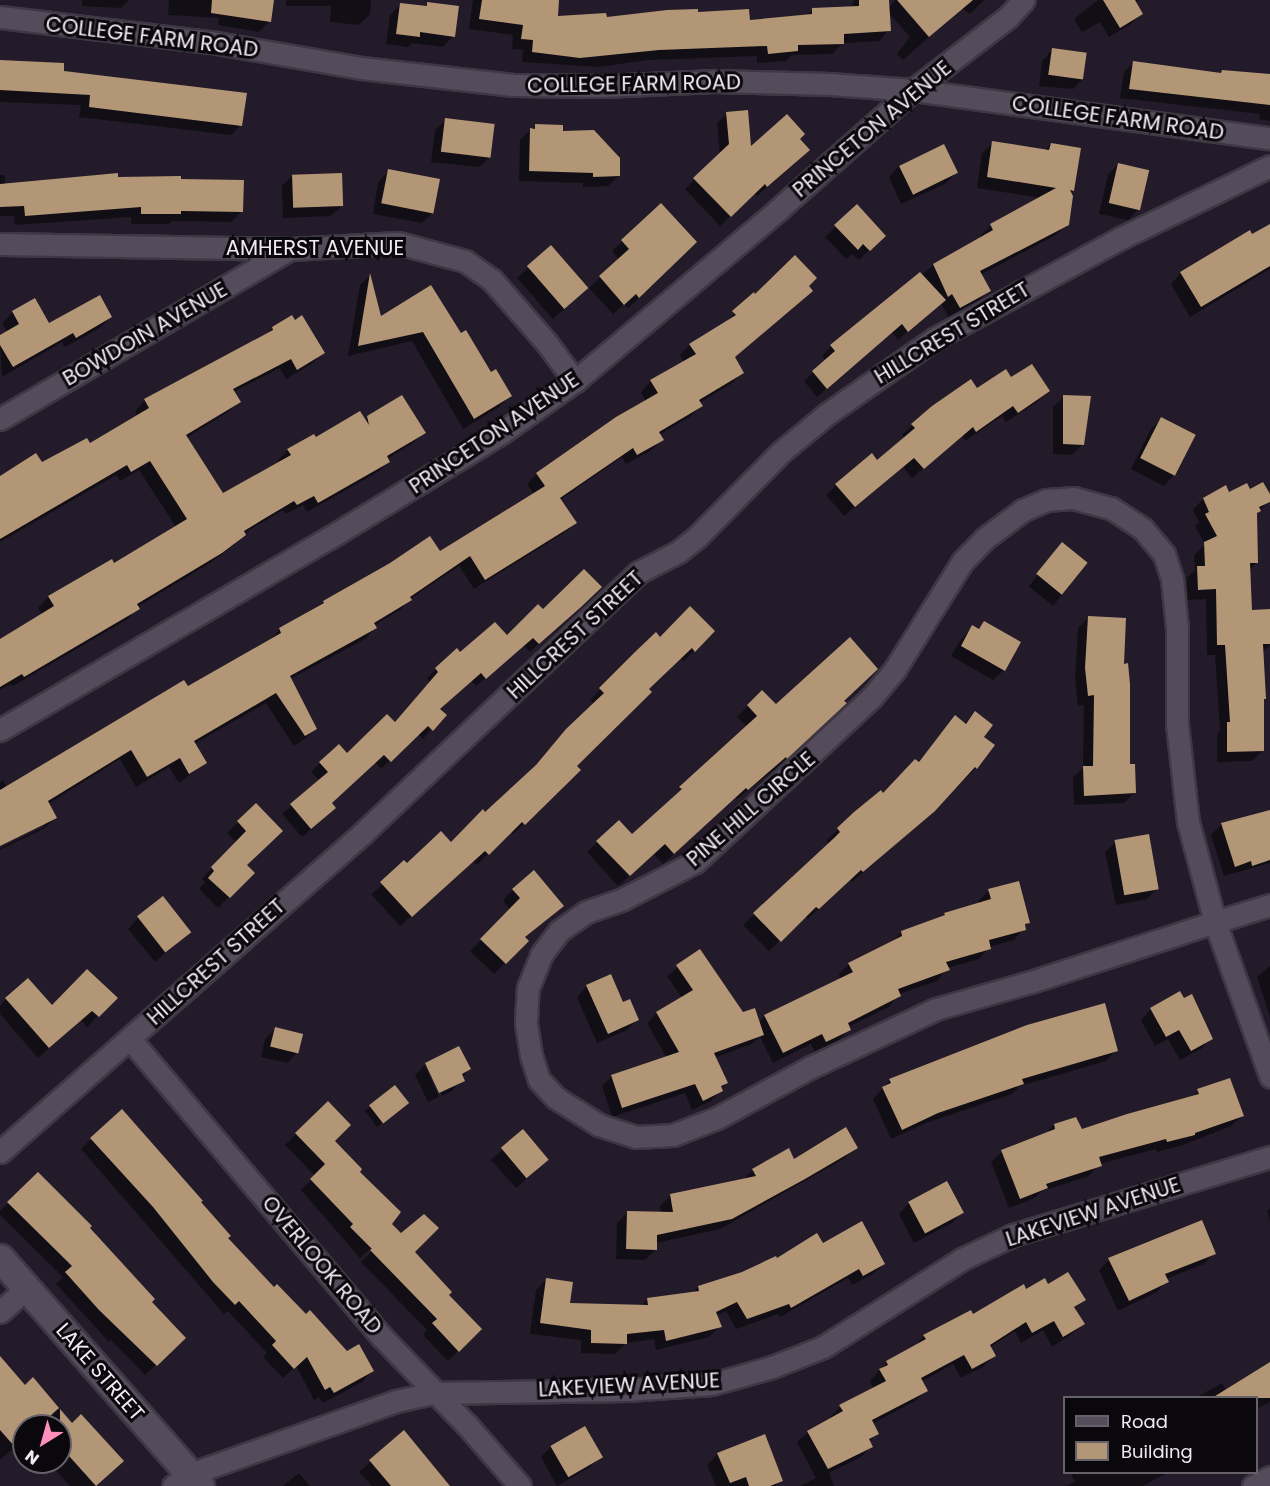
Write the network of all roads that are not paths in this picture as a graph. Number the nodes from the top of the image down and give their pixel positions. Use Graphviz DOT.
graph roads {
  1 [pos="1024,0"];
  2 [pos="0,17"];
  3 [pos="913,90"];
  4 [pos="1270,138"];
  5 [pos="1270,166"];
  6 [pos="0,244"];
  7 [pos="291,249"];
  8 [pos="575,381"];
  9 [pos="0,419"];
  10 [pos="0,730"];
  11 [pos="1270,905"];
  12 [pos="1215,922"];
  13 [pos="130,1039"];
  14 [pos="1270,1076"];
  15 [pos="0,1152"];
  16 [pos="1270,1157"];
  17 [pos="0,1258"];
  18 [pos="27,1288"];
  19 [pos="0,1312"];
  20 [pos="434,1393"];
  21 [pos="1270,1477"];
  22 [pos="187,1482"];
  23 [pos="520,1486"];
  24 [pos="1253,1486"];
  1 -- 3 [label="street, PRINCETON AVENUE"];
  2 -- 3 [label="street, COLLEGE FARM ROAD"];
  3 -- 4 [label="street, COLLEGE FARM ROAD"];
  3 -- 8 [label="street, PRINCETON AVENUE"];
  5 -- 13 [label="street, HILLCREST STREET"];
  6 -- 7 [label="street, AMHERST AVENUE"];
  7 -- 8 [label="street, AMHERST AVENUE"];
  7 -- 9 [label="street, BOWDOIN AVENUE"];
  8 -- 10 [label="street, PRINCETON AVENUE"];
  11 -- 12 [label="street, PINE HILL CIRCLE"];
  12 -- 12 [label="street, PINE HILL CIRCLE"];
  12 -- 14 [label="street, PINE HILL CIRCLE"];
  13 -- 15 [label="street, HILLCREST STREET"];
  13 -- 20 [label="street, OVERLOOK ROAD"];
  16 -- 20 [label="street, LAKEVIEW AVENUE"];
  17 -- 18 [label="street, LAKE STREET"];
  18 -- 19 [label="street"];
  18 -- 22 [label="street, LAKE STREET"];
  20 -- 22 [label="street, LAKEVIEW AVENUE"];
  20 -- 23 [label="street, OVERLOOK ROAD"];
  21 -- 24 [label="street"];
}
